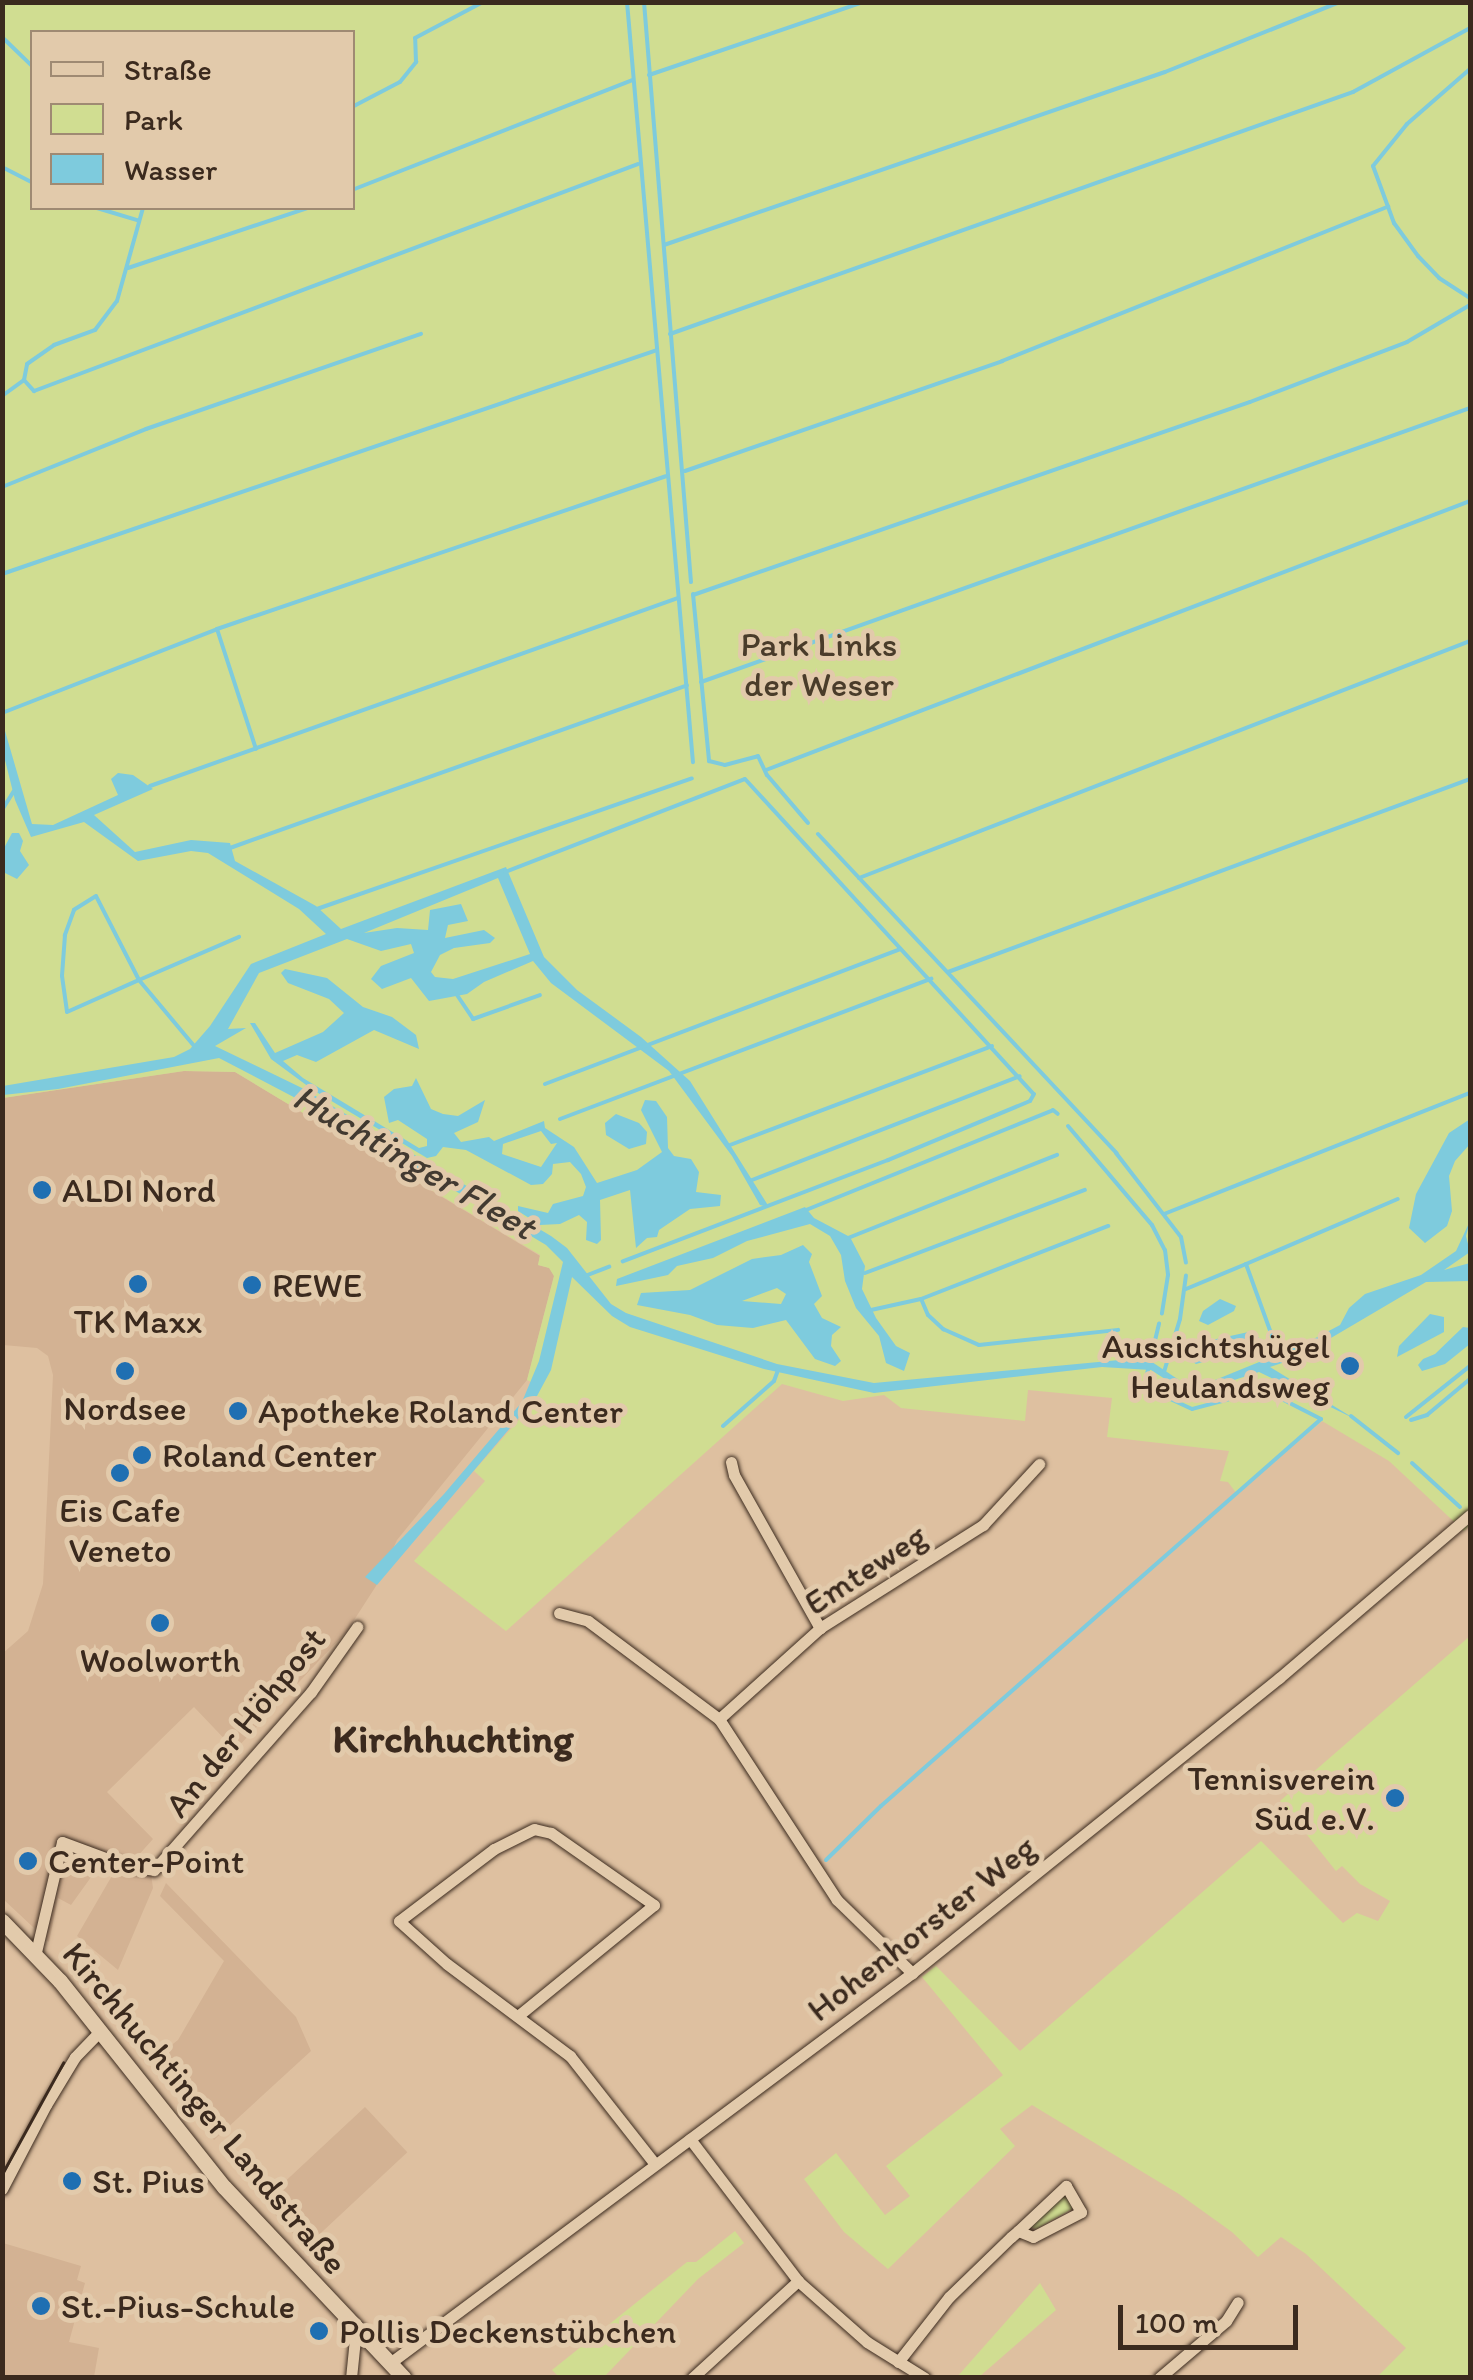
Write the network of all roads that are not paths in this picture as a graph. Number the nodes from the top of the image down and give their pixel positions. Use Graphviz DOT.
graph roads {
  1 [pos="731,1462"];
  2 [pos="1039,1464"];
  3 [pos="1470,1515"];
  4 [pos="559,1613"];
  5 [pos="357,1627"];
  6 [pos="820,1628"];
  7 [pos="719,1719"];
  8 [pos="2,1921"];
  9 [pos="36,1952"];
  10 [pos="912,1973"];
  11 [pos="519,2015"];
  12 [pos="100,2031"];
  13 [pos="690,2139"];
  14 [pos="655,2164"];
  15 [pos="2,2190"];
  16 [pos="1018,2231"];
  17 [pos="798,2282"];
  18 [pos="1238,2302"];
  19 [pos="356,2330"];
  20 [pos="898,2362"];
  21 [pos="390,2363"];
  22 [pos="351,2378"];
  23 [pos="404,2378"];
  24 [pos="692,2378"];
  25 [pos="924,2378"];
  26 [pos="1159,2378"];
  1 -- 6 [label="street"];
  2 -- 6 [label="street, Emteweg"];
  3 -- 10 [label="street, Hohenhorster Weg"];
  4 -- 7 [label="street"];
  5 -- 9 [label="street, An der Höhpost"];
  6 -- 7 [label="street, Emteweg"];
  7 -- 10 [label="street"];
  8 -- 9 [label="main road, Kirchhuchtinger Landstraße"];
  9 -- 12 [label="main road, Kirchhuchtinger Landstraße"];
  10 -- 13 [label="street, Hohenhorster Weg"];
  11 -- 11 [label="street"];
  11 -- 14 [label="street"];
  12 -- 15 [label="street"];
  12 -- 19 [label="main road, Kirchhuchtinger Landstraße"];
  13 -- 14 [label="street, Hohenhorster Weg"];
  13 -- 17 [label="street"];
  14 -- 21 [label="street, Hohenhorster Weg"];
  16 -- 16 [label="street"];
  16 -- 20 [label="street"];
  17 -- 20 [label="street"];
  17 -- 24 [label="street"];
  18 -- 26 [label="street"];
  19 -- 21 [label="main road, Kirchhuchtinger Landstraße"];
  19 -- 22 [label="street"];
  20 -- 25 [label="street"];
  21 -- 23 [label="main road, Kirchhuchtinger Landstraße"];
}
